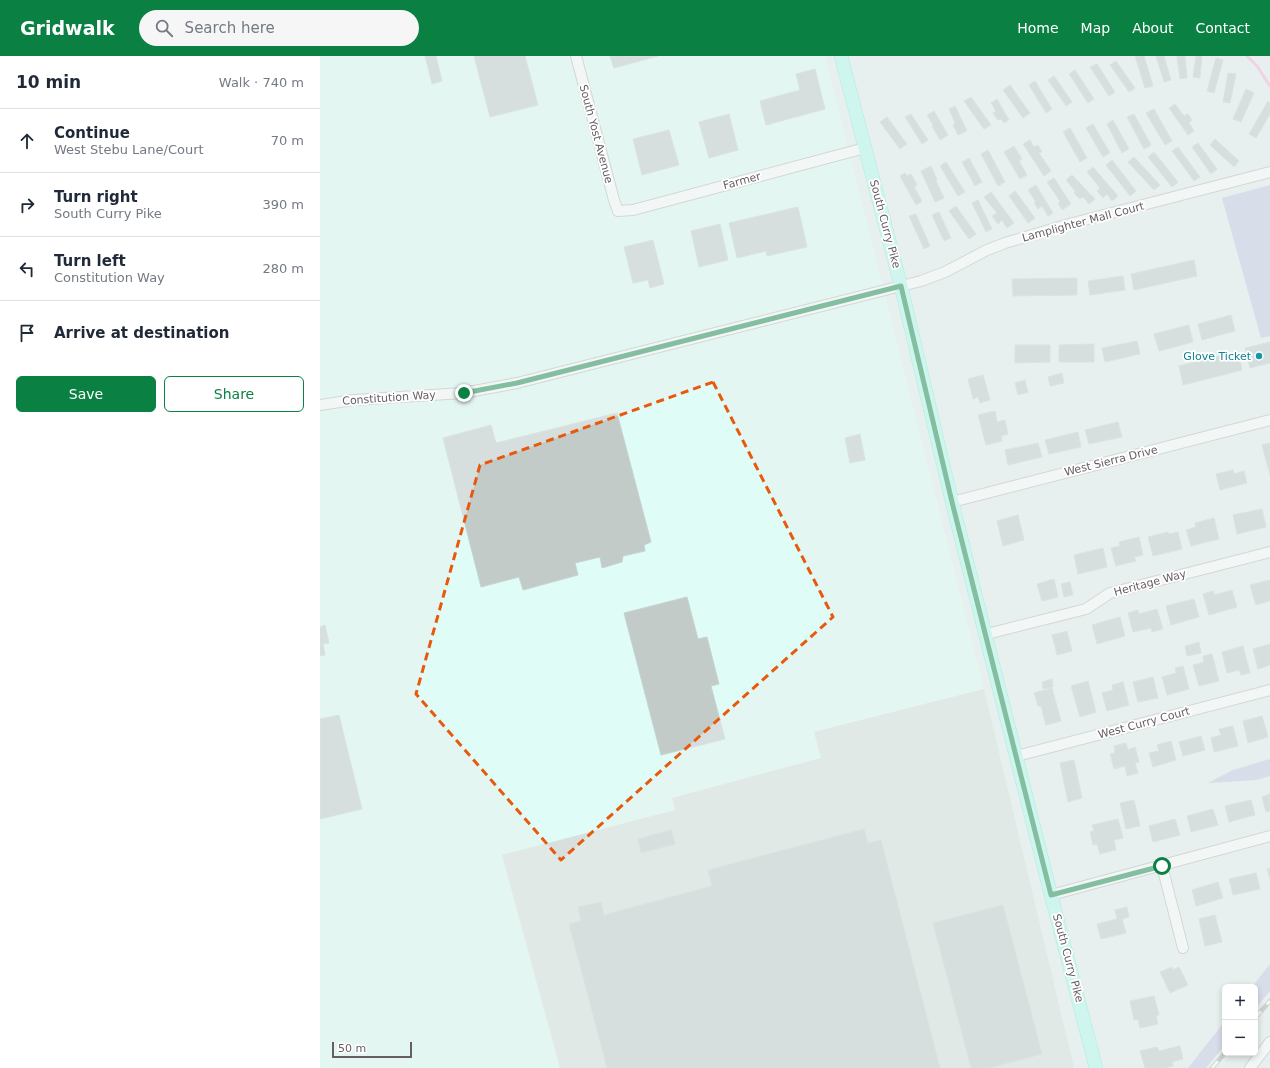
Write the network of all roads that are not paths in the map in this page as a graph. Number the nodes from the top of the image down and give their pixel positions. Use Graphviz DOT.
graph roads {
  1 [pos="576,56"];
  2 [pos="841,56"];
  3 [pos="865,148"];
  4 [pos="1270,172"];
  5 [pos="618,211"];
  6 [pos="901,286"];
  7 [pos="320,405"];
  8 [pos="1270,420"];
  9 [pos="952,502"];
  10 [pos="1270,552"];
  11 [pos="986,634"];
  12 [pos="1270,690"];
  13 [pos="1017,756"];
  14 [pos="1270,836"];
  15 [pos="1162,866"];
  16 [pos="1051,895"];
  17 [pos="1183,948"];
  18 [pos="1270,1042"];
  19 [pos="1096,1068"];
  20 [pos="1250,1068"];
  1 -- 5 [label="street, South Yost Avenue"];
  2 -- 3 [label="main road, South Curry Pike"];
  3 -- 5 [label="street, Farmer"];
  3 -- 6 [label="main road, South Curry Pike"];
  4 -- 6 [label="street, Lamplighter Mall Court"];
  6 -- 7 [label="street, Constitution Way"];
  6 -- 9 [label="main road, South Curry Pike"];
  8 -- 9 [label="street, West Sierra Drive"];
  9 -- 11 [label="main road, South Curry Pike"];
  10 -- 11 [label="street, Heritage Way"];
  11 -- 13 [label="main road, South Curry Pike"];
  12 -- 13 [label="street, West Curry Court"];
  13 -- 16 [label="main road, South Curry Pike"];
  14 -- 15 [label="street"];
  15 -- 16 [label="street"];
  15 -- 17 [label="street"];
  16 -- 19 [label="main road, South Curry Pike"];
  18 -- 20 [label="street"];
}
